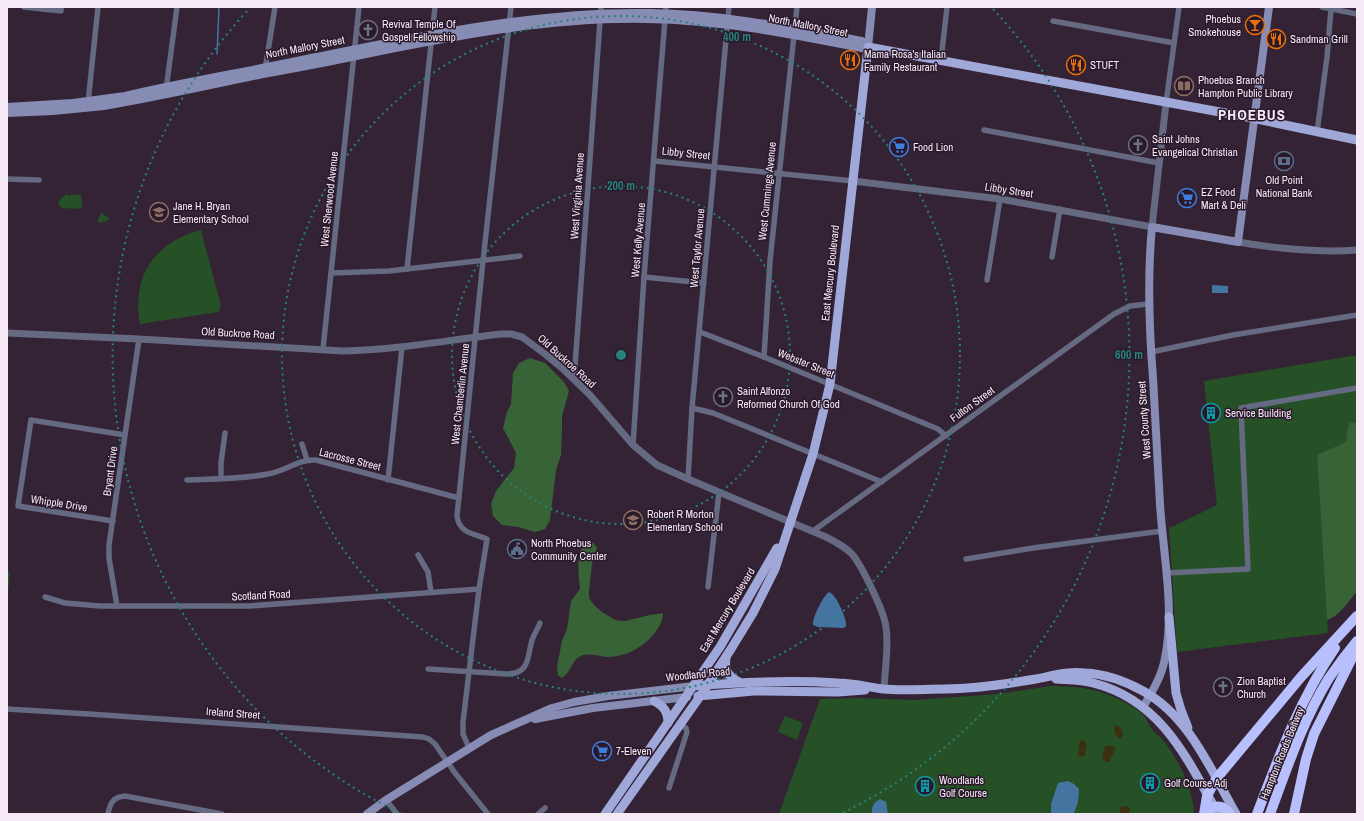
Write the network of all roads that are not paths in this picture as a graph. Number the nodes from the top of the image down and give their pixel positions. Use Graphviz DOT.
graph roads {
  1 [pos="24,7"];
  2 [pos="98,7"];
  3 [pos="177,7"];
  4 [pos="275,7"];
  5 [pos="359,7"];
  6 [pos="435,7"];
  7 [pos="511,7"];
  8 [pos="729,7"];
  9 [pos="797,7"];
  10 [pos="872,7"];
  11 [pos="947,7"];
  12 [pos="1179,7"];
  13 [pos="1269,7"];
  14 [pos="1322,7"];
  15 [pos="61,9"];
  16 [pos="1331,9"];
  17 [pos="666,13"];
  18 [pos="600,14"];
  19 [pos="1357,14"];
  20 [pos="728,21"];
  21 [pos="1053,21"];
  22 [pos="508,26"];
  23 [pos="794,32"];
  24 [pos="432,37"];
  25 [pos="1174,43"];
  26 [pos="868,47"];
  27 [pos="353,53"];
  28 [pos="941,60"];
  29 [pos="265,71"];
  30 [pos="166,91"];
  31 [pos="1166,103"];
  32 [pos="88,104"];
  33 [pos="7,106"];
  34 [pos="7,113"];
  35 [pos="1254,119"];
  36 [pos="984,130"];
  37 [pos="1317,132"];
  38 [pos="1357,140"];
  39 [pos="655,160"];
  40 [pos="1159,164"];
  41 [pos="714,167"];
  42 [pos="779,173"];
  43 [pos="7,179"];
  44 [pos="39,180"];
  45 [pos="853,181"];
  46 [pos="1000,199"];
  47 [pos="1060,210"];
  48 [pos="1152,227"];
  49 [pos="1238,242"];
  50 [pos="1357,250"];
  51 [pos="520,256"];
  52 [pos="1052,257"];
  53 [pos="483,261"];
  54 [pos="407,270"];
  55 [pos="331,274"];
  56 [pos="644,276"];
  57 [pos="987,280"];
  58 [pos="704,283"];
  59 [pos="1148,304"];
  60 [pos="1357,315"];
  61 [pos="700,332"];
  62 [pos="7,333"];
  63 [pos="476,337"];
  64 [pos="139,338"];
  65 [pos="402,347"];
  66 [pos="323,350"];
  67 [pos="1151,352"];
  68 [pos="764,357"];
  69 [pos="574,380"];
  70 [pos="830,384"];
  71 [pos="1357,388"];
  72 [pos="692,408"];
  73 [pos="225,433"];
  74 [pos="125,435"];
  75 [pos="946,436"];
  76 [pos="302,444"];
  77 [pos="633,445"];
  78 [pos="813,454"];
  79 [pos="307,460"];
  80 [pos="221,478"];
  81 [pos="688,479"];
  82 [pos="187,480"];
  83 [pos="388,480"];
  84 [pos="882,482"];
  85 [pos="718,492"];
  86 [pos="459,498"];
  87 [pos="113,521"];
  88 [pos="790,521"];
  89 [pos="813,531"];
  90 [pos="1162,531"];
  91 [pos="785,535"];
  92 [pos="418,555"];
  93 [pos="966,559"];
  94 [pos="1166,573"];
  95 [pos="708,588"];
  96 [pos="479,589"];
  97 [pos="431,592"];
  98 [pos="45,597"];
  99 [pos="117,606"];
  100 [pos="1169,617"];
  101 [pos="1357,617"];
  102 [pos="540,623"];
  103 [pos="1357,641"];
  104 [pos="1357,648"];
  105 [pos="726,657"];
  106 [pos="428,669"];
  107 [pos="470,672"];
  108 [pos="1041,678"];
  109 [pos="739,682"];
  110 [pos="708,685"];
  111 [pos="694,686"];
  112 [pos="884,689"];
  113 [pos="701,695"];
  114 [pos="1150,695"];
  115 [pos="687,697"];
  116 [pos="593,699"];
  117 [pos="654,701"];
  118 [pos="1143,707"];
  119 [pos="593,708"];
  120 [pos="7,709"];
  121 [pos="519,723"];
  122 [pos="668,724"];
  123 [pos="680,724"];
  124 [pos="1190,735"];
  125 [pos="469,748"];
  126 [pos="447,762"];
  127 [pos="1216,779"];
  128 [pos="669,788"];
  129 [pos="1207,796"];
  130 [pos="386,800"];
  131 [pos="545,808"];
  132 [pos="1216,810"];
  133 [pos="192,811"];
  134 [pos="108,814"];
  135 [pos="222,814"];
  136 [pos="368,814"];
  137 [pos="397,814"];
  138 [pos="488,814"];
  139 [pos="538,814"];
  140 [pos="605,814"];
  141 [pos="617,814"];
  142 [pos="1205,814"];
  143 [pos="1230,814"];
  144 [pos="1236,814"];
  145 [pos="1257,814"];
  146 [pos="1270,814"];
  147 [pos="1294,814"];
  1 -- 15 [label="street"];
  2 -- 32 [label="street"];
  3 -- 30 [label="street"];
  4 -- 29 [label="street"];
  5 -- 27 [label="street, West Sherwood Avenue"];
  6 -- 24 [label="street"];
  7 -- 22 [label="street, West Chamberlin Avenue"];
  8 -- 20 [label="street, West Taylor Avenue"];
  9 -- 23 [label="street, West Cummings Avenue"];
  10 -- 26 [label="main road, East Mercury Boulevard"];
  11 -- 28 [label="street"];
  12 -- 25 [label="street"];
  13 -- 35 [label="main road"];
  14 -- 16 [label="street"];
  16 -- 19 [label="street"];
  16 -- 37 [label="street"];
  17 -- 18 [label="main road, North Mallory Street"];
  17 -- 20 [label="main road, North Mallory Street"];
  17 -- 39 [label="street, West Kelly Avenue"];
  18 -- 22 [label="main road, North Mallory Street"];
  18 -- 69 [label="street, West Virginia Avenue"];
  20 -- 23 [label="main road, North Mallory Street"];
  20 -- 41 [label="street, West Taylor Avenue"];
  21 -- 25 [label="street"];
  22 -- 24 [label="main road, North Mallory Street"];
  22 -- 53 [label="street, West Chamberlin Avenue"];
  23 -- 26 [label="main road, North Mallory Street"];
  23 -- 42 [label="street, West Cummings Avenue"];
  24 -- 27 [label="main road, North Mallory Street"];
  24 -- 54 [label="street"];
  25 -- 31 [label="street"];
  26 -- 28 [label="main road, North Mallory Street"];
  26 -- 45 [label="main road, East Mercury Boulevard"];
  27 -- 29 [label="main road, North Mallory Street"];
  27 -- 55 [label="street, West Sherwood Avenue"];
  28 -- 31 [label="main road, North Mallory Street"];
  29 -- 30 [label="main road, North Mallory Street"];
  30 -- 32 [label="main road, North Mallory Street"];
  31 -- 35 [label="main road, North Mallory Street"];
  31 -- 40 [label="street, West County Street"];
  32 -- 33 [label="main road, North Mallory Street"];
  32 -- 34 [label="main road, North Mallory Street"];
  35 -- 37 [label="main road, North Mallory Street"];
  35 -- 49 [label="main road"];
  36 -- 40 [label="street"];
  37 -- 38 [label="main road, North Mallory Street"];
  39 -- 41 [label="street, Libby Street"];
  39 -- 56 [label="street, West Kelly Avenue"];
  40 -- 48 [label="street, West County Street"];
  41 -- 42 [label="street, Libby Street"];
  41 -- 58 [label="street, West Taylor Avenue"];
  42 -- 45 [label="street, Libby Street"];
  42 -- 68 [label="street, West Cummings Avenue"];
  43 -- 44 [label="street"];
  45 -- 46 [label="street, Libby Street"];
  45 -- 70 [label="main road, East Mercury Boulevard"];
  46 -- 47 [label="street, Libby Street"];
  46 -- 57 [label="street"];
  47 -- 48 [label="street, Libby Street"];
  47 -- 52 [label="street"];
  48 -- 49 [label="main road, Libby Street"];
  48 -- 59 [label="main road, West County Street"];
  49 -- 50 [label="street, Libby Street"];
  51 -- 53 [label="street"];
  53 -- 54 [label="street"];
  53 -- 63 [label="street, West Chamberlin Avenue"];
  54 -- 55 [label="street"];
  55 -- 66 [label="street, West Sherwood Avenue"];
  56 -- 58 [label="street"];
  56 -- 77 [label="street, West Kelly Avenue"];
  58 -- 61 [label="street, West Taylor Avenue"];
  59 -- 67 [label="main road, West County Street"];
  59 -- 75 [label="street, Fulton Street"];
  60 -- 67 [label="street"];
  61 -- 68 [label="street, Webster Street"];
  61 -- 72 [label="street, West Taylor Avenue"];
  62 -- 64 [label="street, Old Buckroe Road"];
  63 -- 65 [label="street, Old Buckroe Road"];
  63 -- 69 [label="street, Old Buckroe Road"];
  63 -- 86 [label="street, West Chamberlin Avenue"];
  64 -- 66 [label="street, Old Buckroe Road"];
  64 -- 74 [label="street, Bryant Drive"];
  65 -- 66 [label="street, Old Buckroe Road"];
  65 -- 83 [label="street"];
  67 -- 90 [label="main road, West County Street"];
  68 -- 70 [label="street, Webster Street"];
  69 -- 77 [label="street, Old Buckroe Road"];
  70 -- 75 [label="street, Webster Street"];
  70 -- 78 [label="main road, East Mercury Boulevard"];
  71 -- 94 [label="street"];
  72 -- 78 [label="street"];
  72 -- 81 [label="street, West Taylor Avenue"];
  73 -- 80 [label="street"];
  74 -- 87 [label="street, Bryant Drive"];
  74 -- 87 [label="street, Whipple Drive"];
  75 -- 84 [label="street, Fulton Street"];
  76 -- 79 [label="street"];
  77 -- 81 [label="street, Old Buckroe Road"];
  78 -- 84 [label="street"];
  78 -- 88 [label="main road, East Mercury Boulevard"];
  79 -- 80 [label="street, Lacrosse Street"];
  79 -- 83 [label="street, Lacrosse Street"];
  80 -- 82 [label="street, Lacrosse Street"];
  81 -- 85 [label="street, Old Buckroe Road"];
  83 -- 86 [label="street, Lacrosse Street"];
  84 -- 89 [label="street, Fulton Street"];
  85 -- 88 [label="street, Old Buckroe Road"];
  85 -- 95 [label="street"];
  86 -- 96 [label="street, West Chamberlin Avenue"];
  87 -- 99 [label="street, Bryant Drive"];
  88 -- 89 [label="street, Old Buckroe Road"];
  88 -- 91 [label="main road, East Mercury Boulevard"];
  89 -- 112 [label="street, Old Buckroe Road"];
  90 -- 93 [label="street"];
  90 -- 94 [label="main road, West County Street"];
  91 -- 105 [label="main road, East Mercury Boulevard"];
  91 -- 111 [label="main road, East Mercury Boulevard"];
  92 -- 97 [label="street"];
  94 -- 100 [label="main road, West County Street"];
  96 -- 97 [label="street, Scotland Road"];
  96 -- 107 [label="street, West Chamberlin Avenue"];
  97 -- 99 [label="street, Scotland Road"];
  98 -- 99 [label="street, Scotland Road"];
  100 -- 114 [label="main road, West County Street"];
  100 -- 124 [label="main road"];
  101 -- 127 [label="highway"];
  101 -- 145 [label="highway, Hampton Roads Beltway"];
  102 -- 107 [label="street"];
  103 -- 146 [label="highway, Hampton Roads Beltway"];
  104 -- 147 [label="highway"];
  105 -- 109 [label="main road"];
  105 -- 110 [label="main road, East Mercury Boulevard"];
  106 -- 107 [label="street"];
  107 -- 125 [label="street, West Chamberlin Avenue"];
  108 -- 112 [label="main road, Woodland Road"];
  108 -- 114 [label="main road, Woodland Road"];
  108 -- 118 [label="main road, Woodland Road"];
  109 -- 110 [label="main road, Woodland Road"];
  109 -- 112 [label="main road, Woodland Road"];
  110 -- 111 [label="main road, Woodland Road"];
  110 -- 113 [label="main road, East Mercury Boulevard"];
  111 -- 115 [label="main road, East Mercury Boulevard"];
  111 -- 116 [label="main road, Woodland Road"];
  112 -- 113 [label="main road, Woodland Road"];
  113 -- 115 [label="main road, Woodland Road"];
  113 -- 123 [label="main road, East Mercury Boulevard"];
  114 -- 118 [label="main road, West County Street"];
  114 -- 124 [label="main road, Woodland Road"];
  115 -- 117 [label="main road, Woodland Road"];
  115 -- 122 [label="main road, East Mercury Boulevard"];
  116 -- 119 [label="main road"];
  116 -- 121 [label="main road, Woodland Road"];
  117 -- 119 [label="main road, Woodland Road"];
  117 -- 122 [label="main road"];
  118 -- 129 [label="main road, Woodland Road"];
  119 -- 121 [label="main road, Woodland Road"];
  120 -- 126 [label="street, Ireland Street"];
  121 -- 125 [label="main road, Woodland Road"];
  122 -- 140 [label="main road, East Mercury Boulevard"];
  123 -- 128 [label="street"];
  123 -- 141 [label="main road, East Mercury Boulevard"];
  124 -- 127 [label="main road"];
  125 -- 126 [label="main road, Woodland Road"];
  126 -- 130 [label="main road, Woodland Road"];
  126 -- 138 [label="street, Ireland Street"];
  127 -- 129 [label="highway"];
  127 -- 144 [label="main road"];
  129 -- 132 [label="main road, Woodland Road"];
  129 -- 142 [label="highway"];
  130 -- 136 [label="main road, Woodland Road"];
  130 -- 137 [label="street"];
  131 -- 139 [label="street"];
  132 -- 142 [label="highway"];
  132 -- 143 [label="highway"];
  133 -- 134 [label="street"];
  133 -- 135 [label="street"];
}
